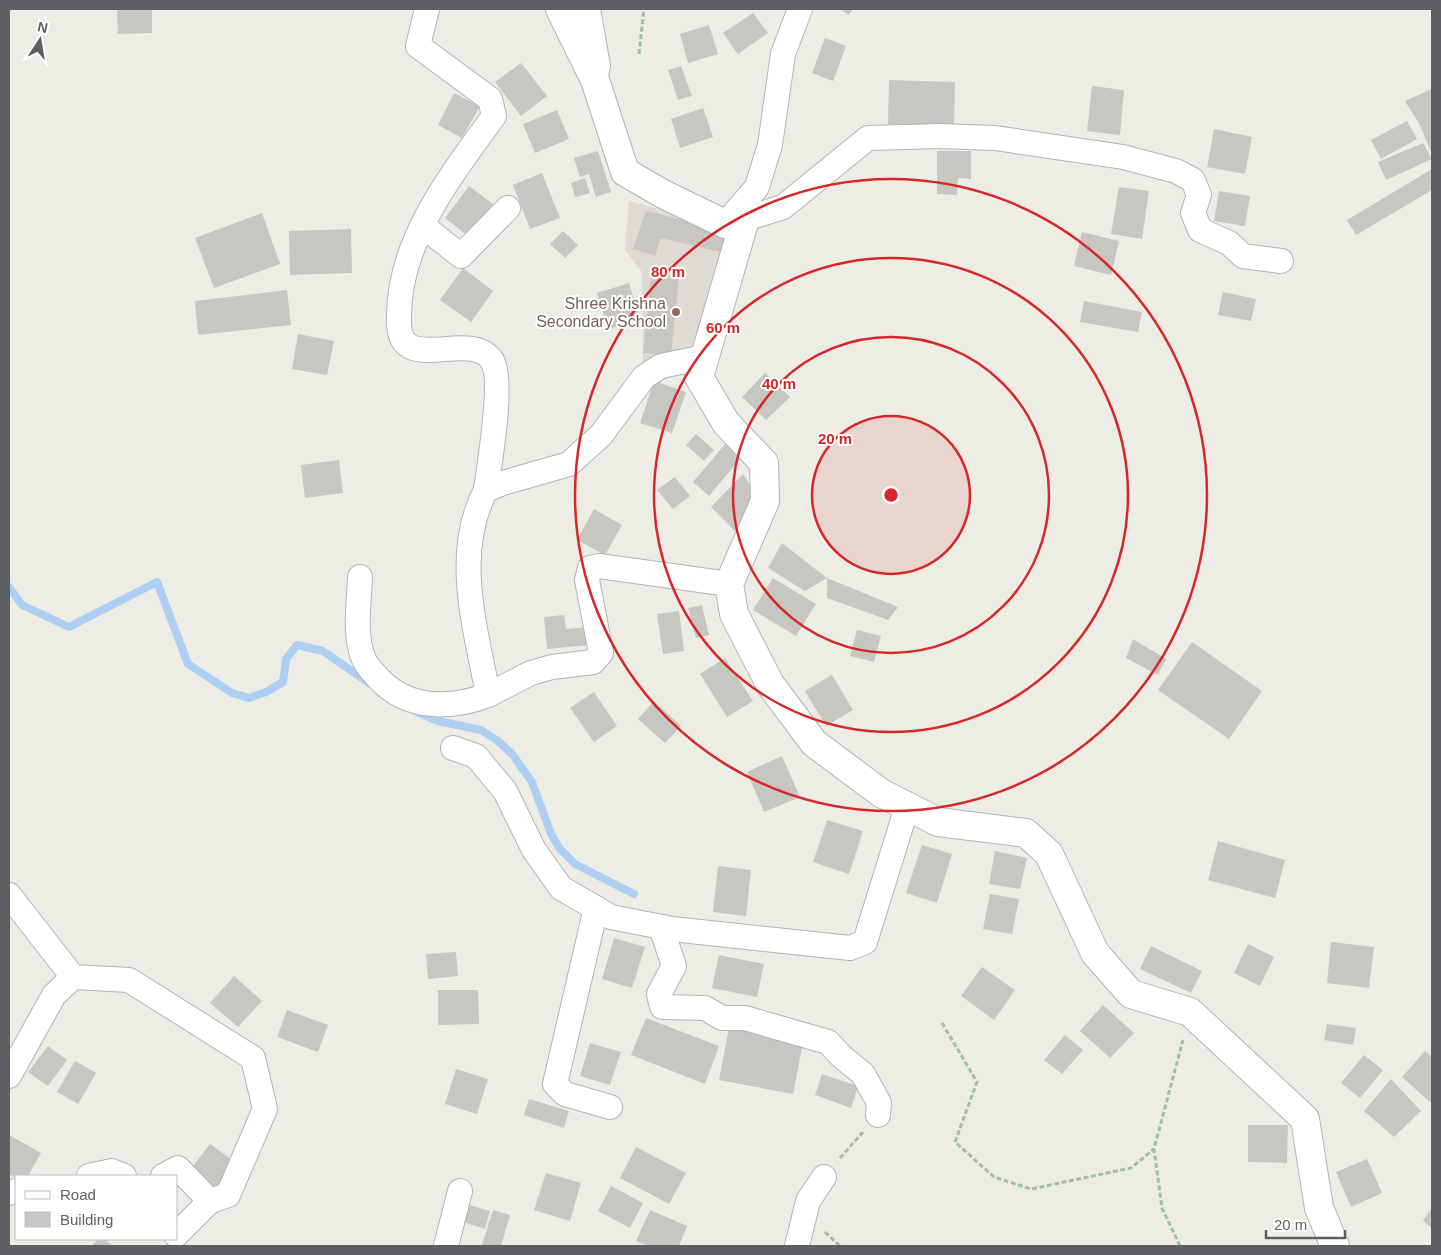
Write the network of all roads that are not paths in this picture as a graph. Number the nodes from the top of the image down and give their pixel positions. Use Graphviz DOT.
graph roads {
  1 [pos="427,9"];
  2 [pos="560,9"];
  3 [pos="588,9"];
  4 [pos="800,9"];
  5 [pos="595,80"];
  6 [pos="508,208"];
  7 [pos="735,221"];
  8 [pos="423,226"];
  9 [pos="1281,261"];
  10 [pos="705,357"];
  11 [pos="486,490"];
  12 [pos="360,577"];
  13 [pos="729,584"];
  14 [pos="488,695"];
  15 [pos="453,748"];
  16 [pos="907,806"];
  17 [pos="9,895"];
  18 [pos="596,908"];
  19 [pos="661,927"];
  20 [pos="73,977"];
  21 [pos="9,1076"];
  22 [pos="610,1107"];
  23 [pos="878,1115"];
  24 [pos="94,1175"];
  25 [pos="122,1175"];
  26 [pos="165,1175"];
  27 [pos="824,1177"];
  28 [pos="460,1191"];
  29 [pos="210,1201"];
  30 [pos="178,1233"];
  31 [pos="446,1246"];
  32 [pos="797,1246"];
  33 [pos="1335,1246"];
  1 -- 8 [label="street"];
  2 -- 5 [label="street"];
  3 -- 5 [label="street"];
  4 -- 7 [label="street"];
  5 -- 7 [label="street"];
  6 -- 8 [label="street"];
  7 -- 9 [label="street"];
  7 -- 10 [label="street"];
  8 -- 11 [label="street"];
  10 -- 11 [label="street"];
  10 -- 13 [label="street"];
  11 -- 14 [label="street"];
  12 -- 14 [label="street"];
  13 -- 14 [label="street"];
  13 -- 16 [label="street"];
  15 -- 18 [label="street"];
  16 -- 19 [label="street"];
  16 -- 33 [label="street"];
  17 -- 20 [label="street"];
  18 -- 19 [label="street"];
  18 -- 22 [label="street"];
  19 -- 23 [label="street"];
  20 -- 21 [label="street"];
  20 -- 29 [label="street"];
  24 -- 25 [label="street"];
  26 -- 29 [label="street"];
  27 -- 32 [label="street"];
  28 -- 31 [label="street"];
  29 -- 30 [label="street"];
}
